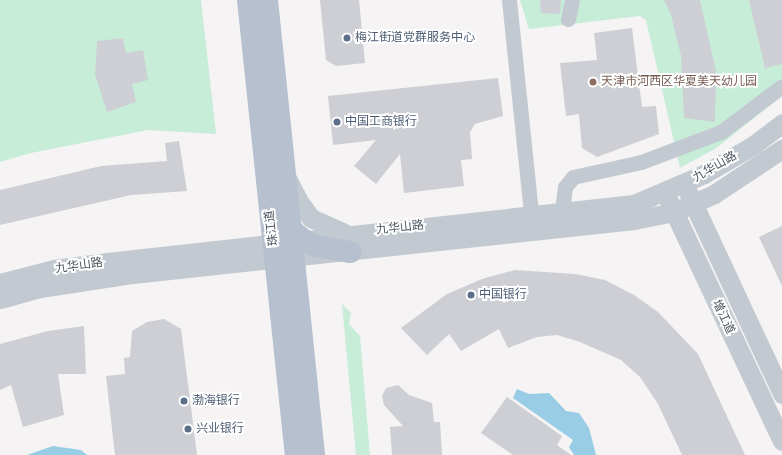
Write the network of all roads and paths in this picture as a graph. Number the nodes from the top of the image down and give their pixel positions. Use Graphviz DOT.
graph roads {
  1 [pos="248,0"];
  2 [pos="267,0"];
  3 [pos="509,0"];
  4 [pos="572,0"];
  5 [pos="568,19"];
  6 [pos="782,86"];
  7 [pos="782,123"];
  8 [pos="782,150"];
  9 [pos="275,175"];
  10 [pos="685,184"];
  11 [pos="664,193"];
  12 [pos="693,203"];
  13 [pos="562,211"];
  14 [pos="674,212"];
  15 [pos="530,214"];
  16 [pos="349,243"];
  17 [pos="288,245"];
  18 [pos="0,283"];
  19 [pos="0,299"];
  20 [pos="782,394"];
  21 [pos="782,441"];
  22 [pos="296,455"];
  23 [pos="314,455"];
  1 -- 9 [label="main road, 珠江道"];
  2 -- 9 [label="main road, 珠江道"];
  3 -- 15 [label="street"];
  4 -- 5 [label="street"];
  6 -- 13 [label="street"];
  7 -- 10 [label="street, 九华山路"];
  8 -- 12 [label="street, 九华山路"];
  9 -- 16 [label="street"];
  9 -- 17 [label="main road, 珠江道"];
  10 -- 11 [label="street, 九华山路"];
  10 -- 12 [label="street, 增江道"];
  11 -- 13 [label="street, 九华山路"];
  11 -- 14 [label="street, 增江道"];
  12 -- 14 [label="street, 九华山路"];
  12 -- 20 [label="street, 增江道"];
  13 -- 15 [label="street, 九华山路"];
  14 -- 16 [label="street, 九华山路"];
  14 -- 21 [label="street, 增江道"];
  15 -- 16 [label="street, 九华山路"];
  16 -- 17 [label="main road"];
  17 -- 18 [label="street, 九华山路"];
  17 -- 19 [label="street, 九华山路"];
  17 -- 22 [label="main road, 珠江道"];
  17 -- 23 [label="main road, 珠江道"];
}
